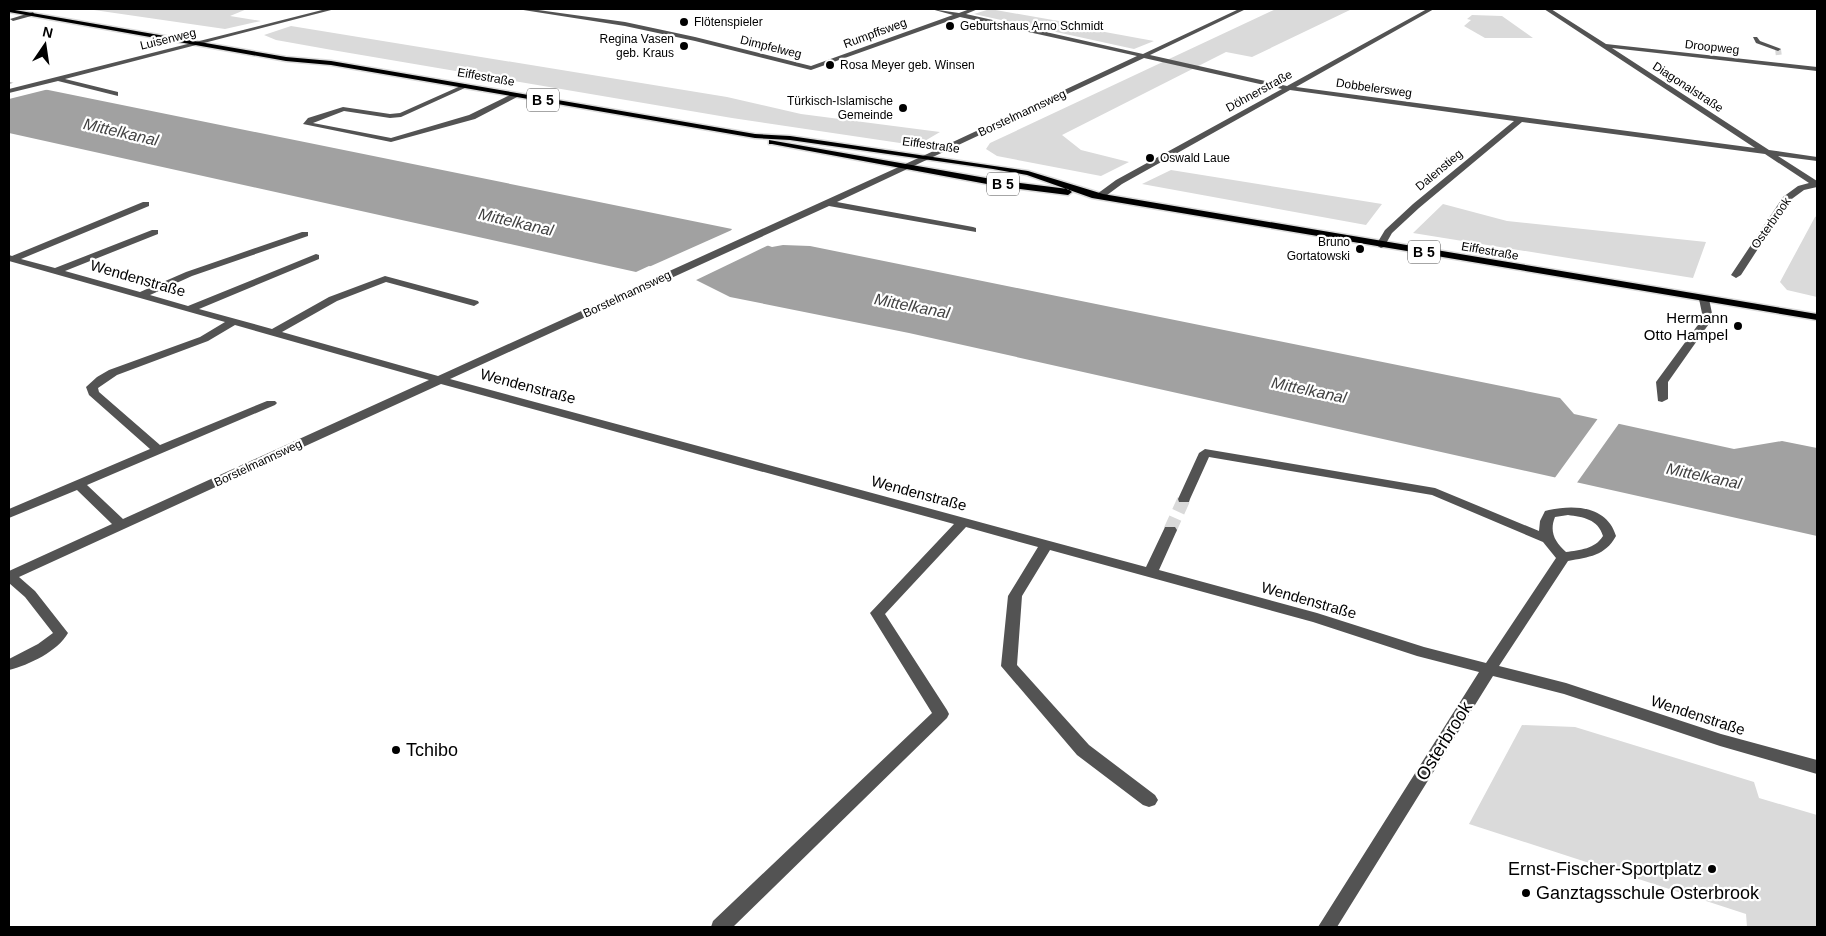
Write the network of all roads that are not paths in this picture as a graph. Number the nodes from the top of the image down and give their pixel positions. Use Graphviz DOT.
graph roads {
  1 [pos="332,9"];
  2 [pos="520,9"];
  3 [pos="934,9"];
  4 [pos="975,9"];
  5 [pos="1243,9"];
  6 [pos="1431,9"];
  7 [pos="1547,9"];
  8 [pos="9,10"];
  9 [pos="35,10"];
  10 [pos="959,14"];
  11 [pos="13,19"];
  12 [pos="145,26"];
  13 [pos="201,36"];
  14 [pos="217,38"];
  15 [pos="1755,38"];
  16 [pos="235,42"];
  17 [pos="198,43"];
  18 [pos="1605,46"];
  19 [pos="262,47"];
  20 [pos="1143,55"];
  21 [pos="331,63"];
  22 [pos="1782,66"];
  23 [pos="811,68"];
  24 [pos="1817,70"];
  25 [pos="58,79"];
  26 [pos="465,86"];
  27 [pos="1288,88"];
  28 [pos="9,91"];
  29 [pos="115,94"];
  30 [pos="517,95"];
  31 [pos="1519,120"];
  32 [pos="755,136"];
  33 [pos="1767,152"];
  34 [pos="928,157"];
  35 [pos="1817,159"];
  36 [pos="906,167"];
  37 [pos="1816,184"];
  38 [pos="1100,196"];
  39 [pos="829,203"];
  40 [pos="146,204"];
  41 [pos="974,230"];
  42 [pos="155,232"];
  43 [pos="306,234"];
  44 [pos="1381,245"];
  45 [pos="316,257"];
  46 [pos="10,259"];
  47 [pos="56,271"];
  48 [pos="1736,275"];
  49 [pos="141,295"];
  50 [pos="1704,299"];
  51 [pos="474,303"];
  52 [pos="189,309"];
  53 [pos="1817,317"];
  54 [pos="234,322"];
  55 [pos="275,332"];
  56 [pos="440,380"];
  57 [pos="1662,399"];
  58 [pos="271,403"];
  59 [pos="158,450"];
  60 [pos="78,484"];
  61 [pos="1184,499"];
  62 [pos="9,514"];
  63 [pos="963,522"];
  64 [pos="121,525"];
  65 [pos="1170,530"];
  66 [pos="1547,539"];
  67 [pos="1046,545"];
  68 [pos="1563,557"];
  69 [pos="1150,574"];
  70 [pos="9,576"];
  71 [pos="9,665"];
  72 [pos="1490,670"];
  73 [pos="1817,767"];
  74 [pos="1149,800"];
  75 [pos="720,927"];
  76 [pos="1327,927"];
  1 -- 14 [label="street, Luisenweg"];
  2 -- 23 [label="street, Dimpfelweg"];
  3 -- 10 [label="street, Dobbelersweg"];
  4 -- 10 [label="street, Rumpffsweg"];
  5 -- 20 [label="street, Borstelmannsweg"];
  6 -- 27 [label="street, Döhnerstraße"];
  7 -- 18 [label="street, Diagonalstraße"];
  8 -- 9 [label="main road, Eiffestraße"];
  9 -- 11 [label="street"];
  9 -- 12 [label="main road, Eiffestraße"];
  9 -- 17 [label="main road, Eiffestraße"];
  10 -- 20 [label="street, Dobbelersweg"];
  10 -- 23 [label="street, Rumpffsweg"];
  13 -- 14 [label="main road"];
  14 -- 16 [label="main road"];
  14 -- 17 [label="street, Luisenweg"];
  15 -- 22 [label="street"];
  17 -- 21 [label="main road, Eiffestraße"];
  17 -- 25 [label="street, Luisenweg"];
  18 -- 22 [label="street, Droopweg"];
  18 -- 33 [label="street, Diagonalstraße"];
  19 -- 21 [label="main road, Eiffestraße"];
  20 -- 27 [label="street, Dobbelersweg"];
  20 -- 34 [label="street, Borstelmannsweg"];
  21 -- 26 [label="main road, Eiffestraße / B 5"];
  22 -- 24 [label="street, Droopweg"];
  25 -- 28 [label="street, Luisenweg"];
  25 -- 29 [label="street"];
  26 -- 30 [label="main road, Eiffestraße / B 5"];
  26 -- 30 [label="street"];
  27 -- 31 [label="street, Dobbelersweg"];
  27 -- 38 [label="street, Döhnerstraße"];
  30 -- 32 [label="main road, Eiffestraße / B 5"];
  31 -- 33 [label="street, Dobbelersweg"];
  31 -- 44 [label="street, Dalenstieg"];
  32 -- 34 [label="main road, Eiffestraße / B 5"];
  32 -- 36 [label="main road, Eiffestraße / B 5"];
  33 -- 35 [label="street, Dobbelersweg"];
  33 -- 37 [label="street, Diagonalstraße"];
  34 -- 36 [label="street, Borstelmannsweg"];
  34 -- 38 [label="main road, Eiffestraße / B 5"];
  36 -- 38 [label="main road, Eiffestraße / B 5"];
  36 -- 39 [label="street, Borstelmannsweg"];
  37 -- 48 [label="street, Osterbrook"];
  38 -- 44 [label="main road, Eiffestraße / B 5"];
  39 -- 41 [label="street"];
  39 -- 56 [label="street, Borstelmannsweg"];
  40 -- 46 [label="street"];
  42 -- 47 [label="street"];
  43 -- 49 [label="street"];
  44 -- 50 [label="main road, Eiffestraße / B 5"];
  45 -- 52 [label="street"];
  46 -- 47 [label="street, Wendenstraße"];
  47 -- 49 [label="street, Wendenstraße"];
  49 -- 52 [label="street, Wendenstraße"];
  50 -- 53 [label="main road, Eiffestraße / B 5"];
  50 -- 57 [label="street"];
  51 -- 55 [label="street"];
  52 -- 54 [label="street, Wendenstraße"];
  54 -- 55 [label="street, Wendenstraße"];
  54 -- 59 [label="street"];
  55 -- 56 [label="street, Wendenstraße"];
  56 -- 63 [label="street, Wendenstraße"];
  56 -- 64 [label="street, Borstelmannsweg"];
  58 -- 59 [label="street"];
  59 -- 60 [label="street"];
  60 -- 62 [label="street"];
  60 -- 64 [label="street"];
  61 -- 66 [label="street"];
  63 -- 67 [label="street, Wendenstraße"];
  63 -- 75 [label="street"];
  64 -- 70 [label="street, Borstelmannsweg"];
  65 -- 69 [label="street"];
  66 -- 68 [label="street"];
  66 -- 68 [label="street"];
  67 -- 69 [label="street, Wendenstraße"];
  67 -- 74 [label="street"];
  68 -- 72 [label="street, Osterbrook"];
  69 -- 72 [label="street, Wendenstraße"];
  70 -- 71 [label="street"];
  72 -- 73 [label="street, Wendenstraße"];
  72 -- 76 [label="street, Osterbrook"];
}
